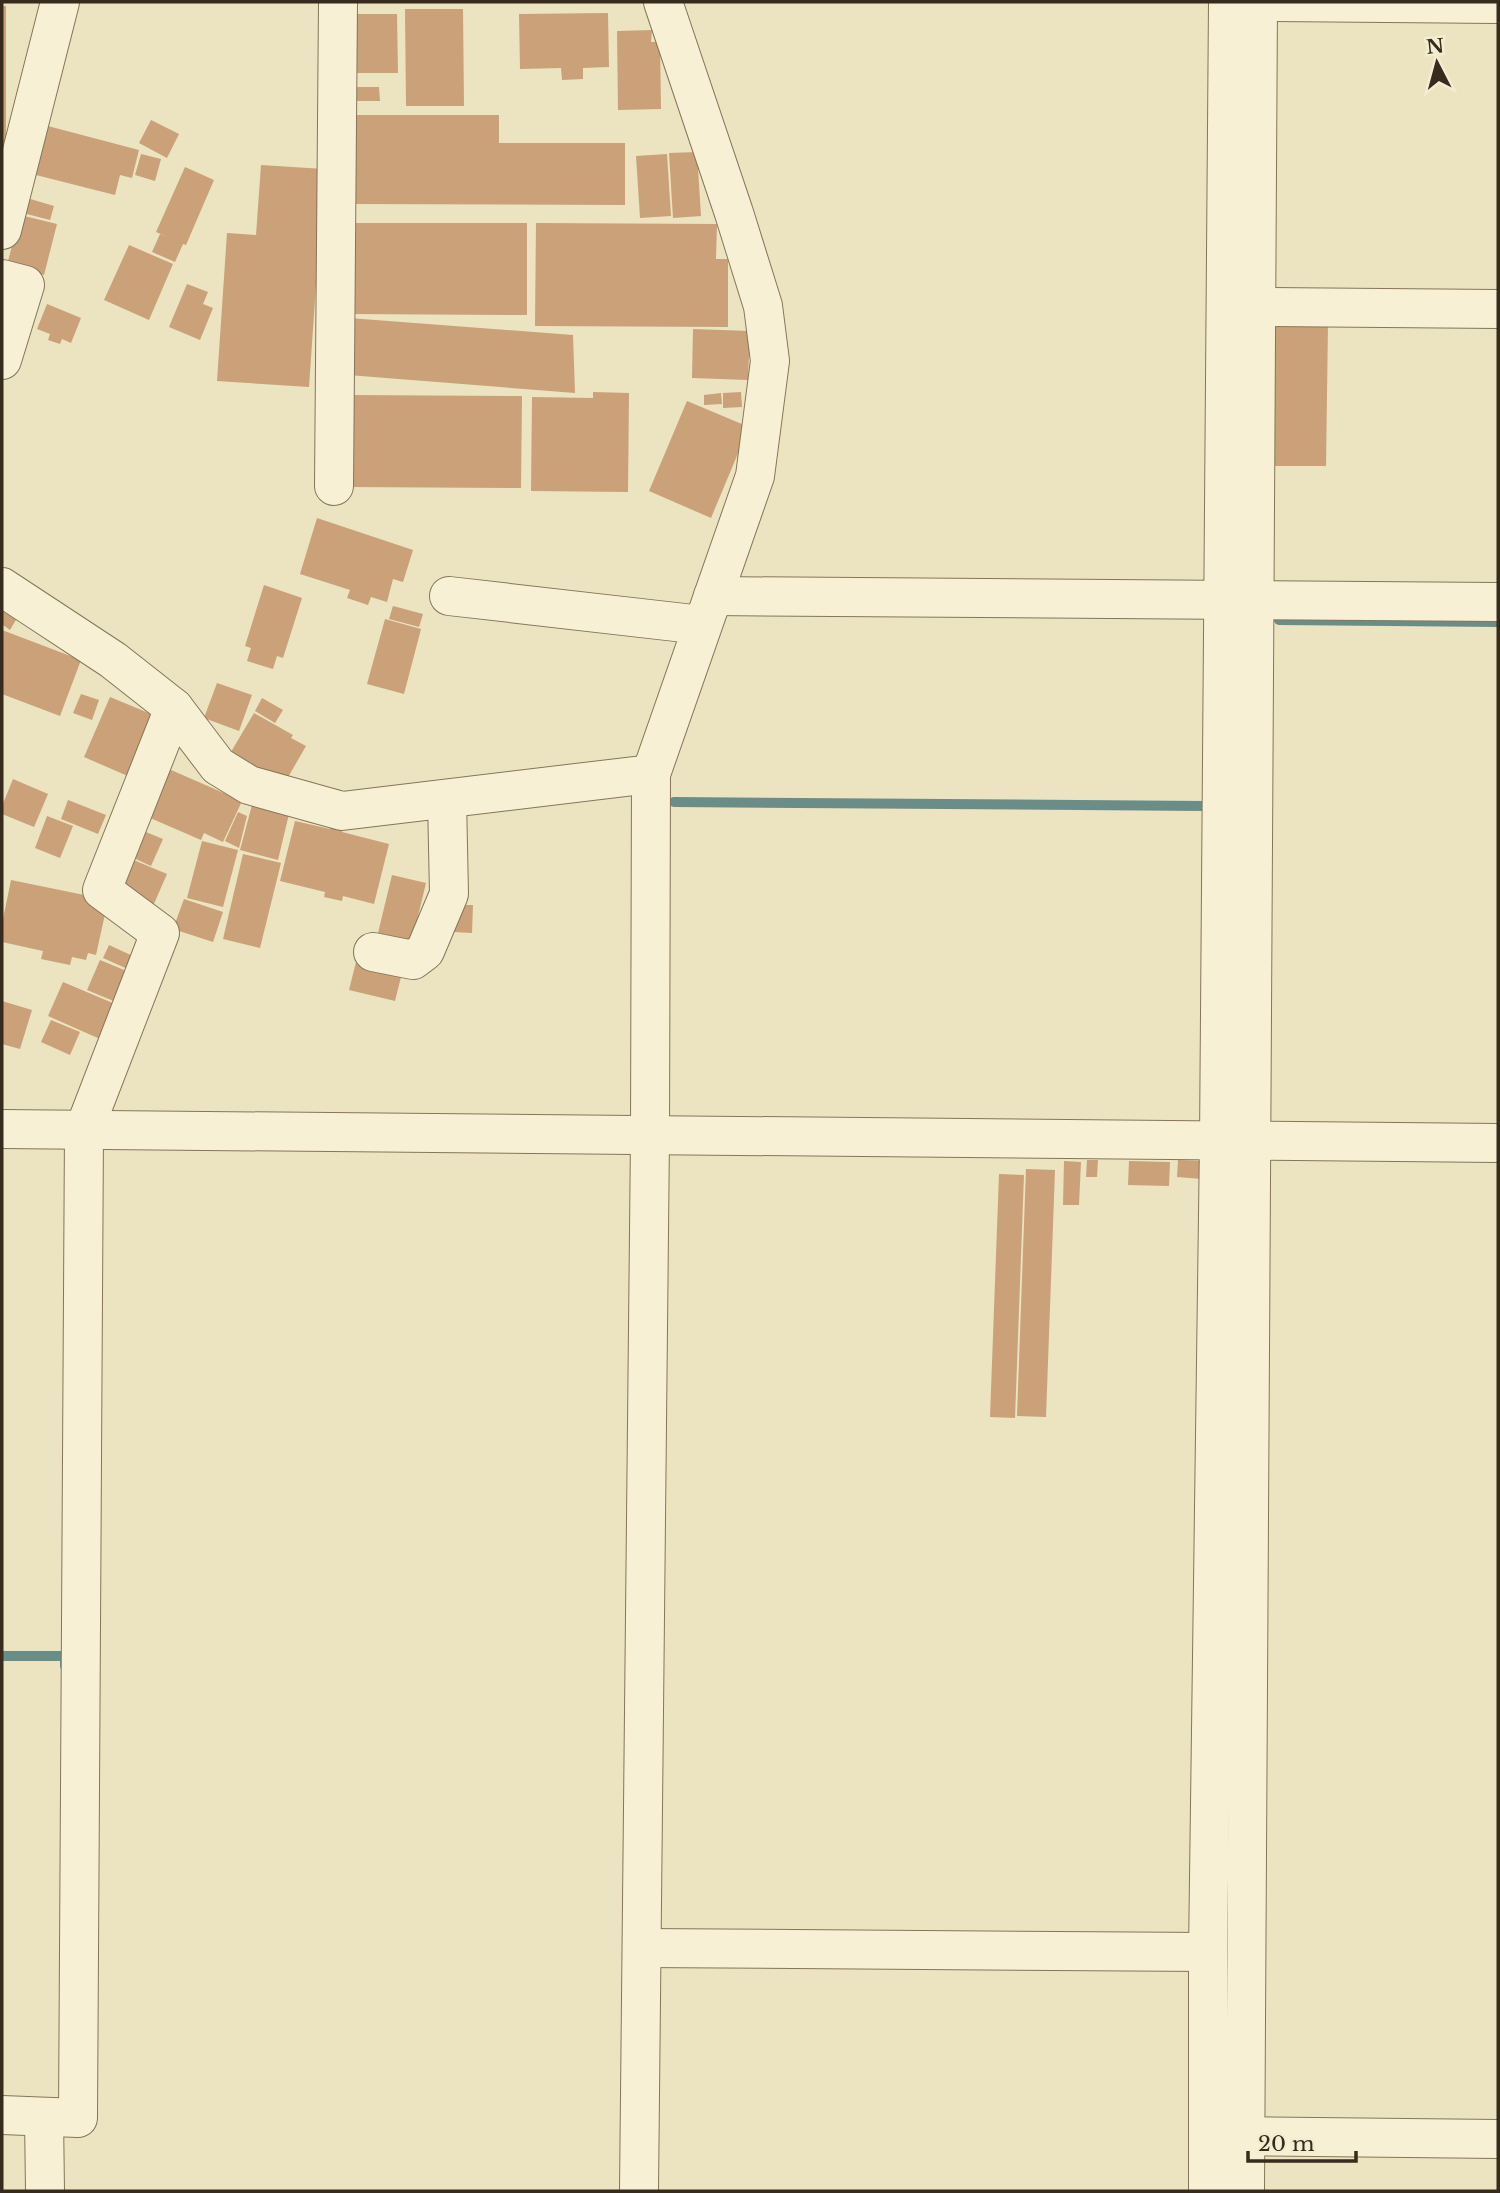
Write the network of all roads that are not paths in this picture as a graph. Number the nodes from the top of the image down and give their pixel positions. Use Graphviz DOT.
graph roads {
  1 [pos="60,2"];
  2 [pos="338,2"];
  3 [pos="663,2"];
  4 [pos="1228,2"];
  5 [pos="1258,2"];
  6 [pos="1274,2"];
  7 [pos="1498,4"];
  8 [pos="2,230"];
  9 [pos="2,279"];
  10 [pos="1256,307"];
  11 [pos="1498,309"];
  12 [pos="2,360"];
  13 [pos="334,486"];
  14 [pos="2,587"];
  15 [pos="449,596"];
  16 [pos="1239,600"];
  17 [pos="1498,603"];
  18 [pos="707,611"];
  19 [pos="174,708"];
  20 [pos="652,774"];
  21 [pos="447,799"];
  22 [pos="373,952"];
  23 [pos="2,1129"];
  24 [pos="84,1130"];
  25 [pos="650,1136"];
  26 [pos="1235,1142"];
  27 [pos="1498,1143"];
  28 [pos="642,1948"];
  29 [pos="1208,1952"];
  30 [pos="2,2115"];
  31 [pos="44,2117"];
  32 [pos="1208,2136"];
  33 [pos="1246,2136"];
  34 [pos="1498,2139"];
  35 [pos="45,2191"];
  36 [pos="639,2191"];
  37 [pos="1208,2191"];
  38 [pos="1245,2191"];
  1 -- 8 [label="street"];
  2 -- 13 [label="street"];
  3 -- 18 [label="street"];
  4 -- 16 [label="street"];
  5 -- 10 [label="street"];
  6 -- 7 [label="street"];
  9 -- 12 [label="street"];
  10 -- 11 [label="street"];
  10 -- 16 [label="street"];
  14 -- 19 [label="street"];
  15 -- 18 [label="street"];
  16 -- 17 [label="street"];
  16 -- 18 [label="street"];
  16 -- 26 [label="street"];
  18 -- 20 [label="street"];
  19 -- 21 [label="street"];
  19 -- 24 [label="street"];
  20 -- 21 [label="street"];
  20 -- 25 [label="street"];
  21 -- 22 [label="street"];
  23 -- 24 [label="street"];
  24 -- 25 [label="street"];
  24 -- 31 [label="street"];
  25 -- 26 [label="street"];
  25 -- 28 [label="street"];
  26 -- 27 [label="street"];
  26 -- 29 [label="street"];
  26 -- 33 [label="street"];
  28 -- 29 [label="street"];
  28 -- 36 [label="street"];
  29 -- 32 [label="street"];
  30 -- 31 [label="street"];
  31 -- 35 [label="street"];
  32 -- 33 [label="street"];
  32 -- 37 [label="street"];
  33 -- 34 [label="street"];
  33 -- 38 [label="street"];
}
